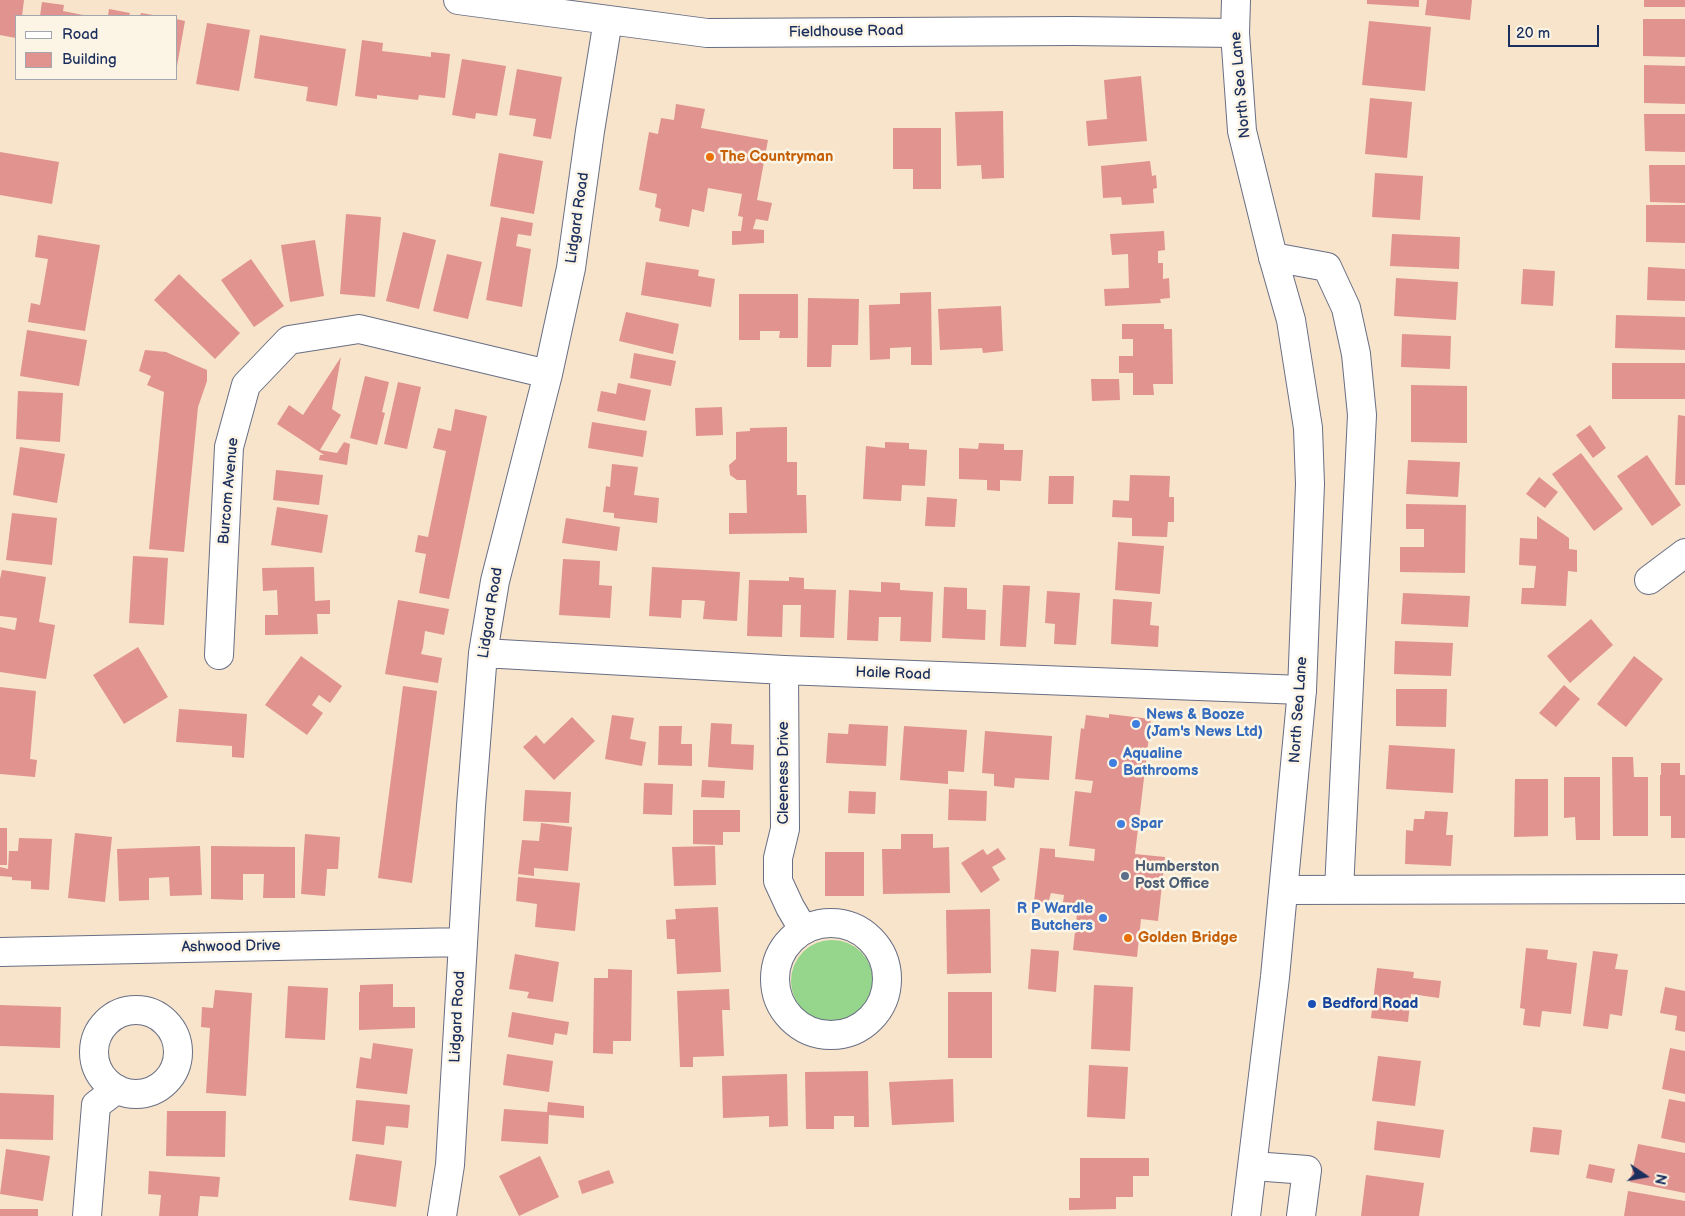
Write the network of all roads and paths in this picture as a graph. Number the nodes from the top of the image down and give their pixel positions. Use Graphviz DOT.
graph roads {
  1 [pos="458,0"];
  2 [pos="1236,0"];
  3 [pos="608,20"];
  4 [pos="1235,33"];
  5 [pos="1272,257"];
  6 [pos="548,374"];
  7 [pos="1685,553"];
  8 [pos="1650,580"];
  9 [pos="483,653"];
  10 [pos="219,655"];
  11 [pos="784,670"];
  12 [pos="1302,690"];
  13 [pos="1685,889"];
  14 [pos="1284,890"];
  15 [pos="1339,890"];
  16 [pos="803,929"];
  17 [pos="462,942"];
  18 [pos="0,952"];
  19 [pos="117,1089"];
  20 [pos="1253,1166"];
  21 [pos="87,1216"];
  22 [pos="442,1216"];
  23 [pos="1246,1216"];
  24 [pos="1300,1216"];
  1 -- 3 [label="street, Fieldhouse Road"];
  2 -- 4 [label="street, North Sea Lane"];
  3 -- 4 [label="street, Fieldhouse Road"];
  3 -- 6 [label="street, Lidgard Road"];
  4 -- 5 [label="street, North Sea Lane"];
  5 -- 12 [label="street, North Sea Lane"];
  5 -- 15 [label="street"];
  6 -- 9 [label="street, Lidgard Road"];
  6 -- 10 [label="street, Burcom Avenue"];
  7 -- 8 [label="street"];
  9 -- 11 [label="street, Haile Road"];
  9 -- 17 [label="street, Lidgard Road"];
  11 -- 12 [label="street, Haile Road"];
  11 -- 16 [label="street, Cleeness Drive"];
  12 -- 14 [label="street, North Sea Lane"];
  13 -- 15 [label="street"];
  14 -- 15 [label="street"];
  14 -- 20 [label="street, North Sea Lane"];
  16 -- 16 [label="street"];
  17 -- 18 [label="street, Ashwood Drive"];
  17 -- 22 [label="street, Lidgard Road"];
  19 -- 21 [label="street"];
  20 -- 23 [label="street, North Sea Lane"];
  20 -- 24 [label="street"];
}
